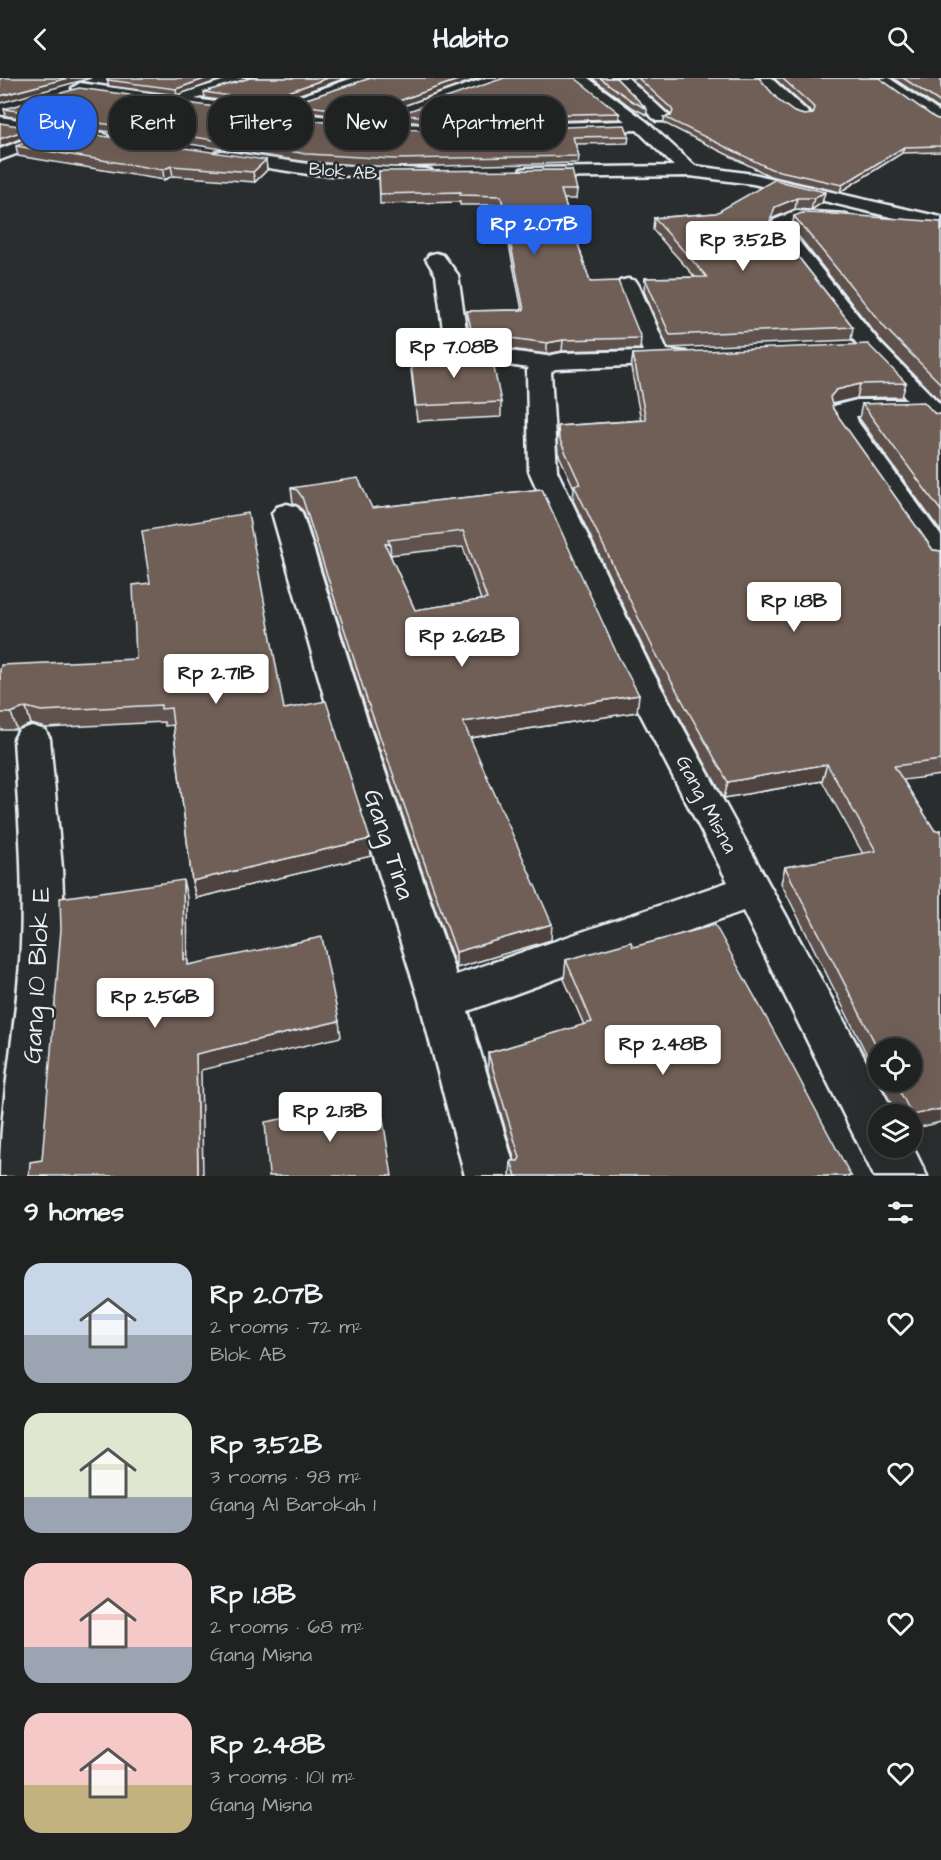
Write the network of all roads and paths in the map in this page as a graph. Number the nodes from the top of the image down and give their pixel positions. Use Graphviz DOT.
graph roads {
  1 [pos="118,78"];
  2 [pos="247,78"];
  3 [pos="368,78"];
  4 [pos="500,78"];
  5 [pos="578,78"];
  6 [pos="763,78"];
  7 [pos="879,78"];
  8 [pos="626,79"];
  9 [pos="599,93"];
  10 [pos="136,96"];
  11 [pos="190,96"];
  12 [pos="312,96"];
  13 [pos="577,102"];
  14 [pos="409,110"];
  15 [pos="804,116"];
  16 [pos="941,120"];
  17 [pos="0,122"];
  18 [pos="18,125"];
  19 [pos="641,125"];
  20 [pos="566,127"];
  21 [pos="672,127"];
  22 [pos="18,148"];
  23 [pos="202,153"];
  24 [pos="0,155"];
  25 [pos="716,159"];
  26 [pos="690,171"];
  27 [pos="441,173"];
  28 [pos="512,173"];
  29 [pos="753,179"];
  30 [pos="931,221"];
  31 [pos="436,260"];
  32 [pos="628,286"];
  33 [pos="872,348"];
  34 [pos="839,350"];
  35 [pos="704,356"];
  36 [pos="658,358"];
  37 [pos="547,363"];
  38 [pos="935,413"];
  39 [pos="287,513"];
  40 [pos="941,557"];
  41 [pos="32,739"];
  42 [pos="753,890"];
  43 [pos="442,1000"];
  44 [pos="868,1113"];
  45 [pos="891,1158"];
  46 [pos="21,1176"];
  47 [pos="491,1176"];
  48 [pos="900,1176"];
  1 -- 10 [label="street"];
  2 -- 11 [label="street"];
  3 -- 12 [label="street"];
  4 -- 14 [label="street"];
  5 -- 9 [label="street"];
  6 -- 15 [label="street"];
  7 -- 16 [label="street"];
  8 -- 21 [label="street"];
  9 -- 13 [label="street"];
  9 -- 19 [label="street"];
  17 -- 18 [label="street"];
  19 -- 20 [label="street"];
  19 -- 26 [label="street"];
  22 -- 24 [label="street"];
  23 -- 27 [label="street, Blok AB"];
  25 -- 29 [label="street"];
  26 -- 28 [label="street"];
  26 -- 29 [label="street"];
  29 -- 30 [label="street"];
  30 -- 33 [label="street"];
  31 -- 37 [label="street"];
  32 -- 36 [label="street"];
  33 -- 34 [label="street"];
  33 -- 38 [label="street"];
  35 -- 36 [label="street"];
  36 -- 37 [label="street"];
  37 -- 42 [label="street, Gang Misna"];
  38 -- 40 [label="street"];
  39 -- 43 [label="street, Gang Tina"];
  41 -- 46 [label="street, Gang 10 Blok E"];
  42 -- 43 [label="street"];
  42 -- 44 [label="street, Gang Misna"];
  43 -- 47 [label="street, Gang Tina"];
  45 -- 48 [label="street"];
}
